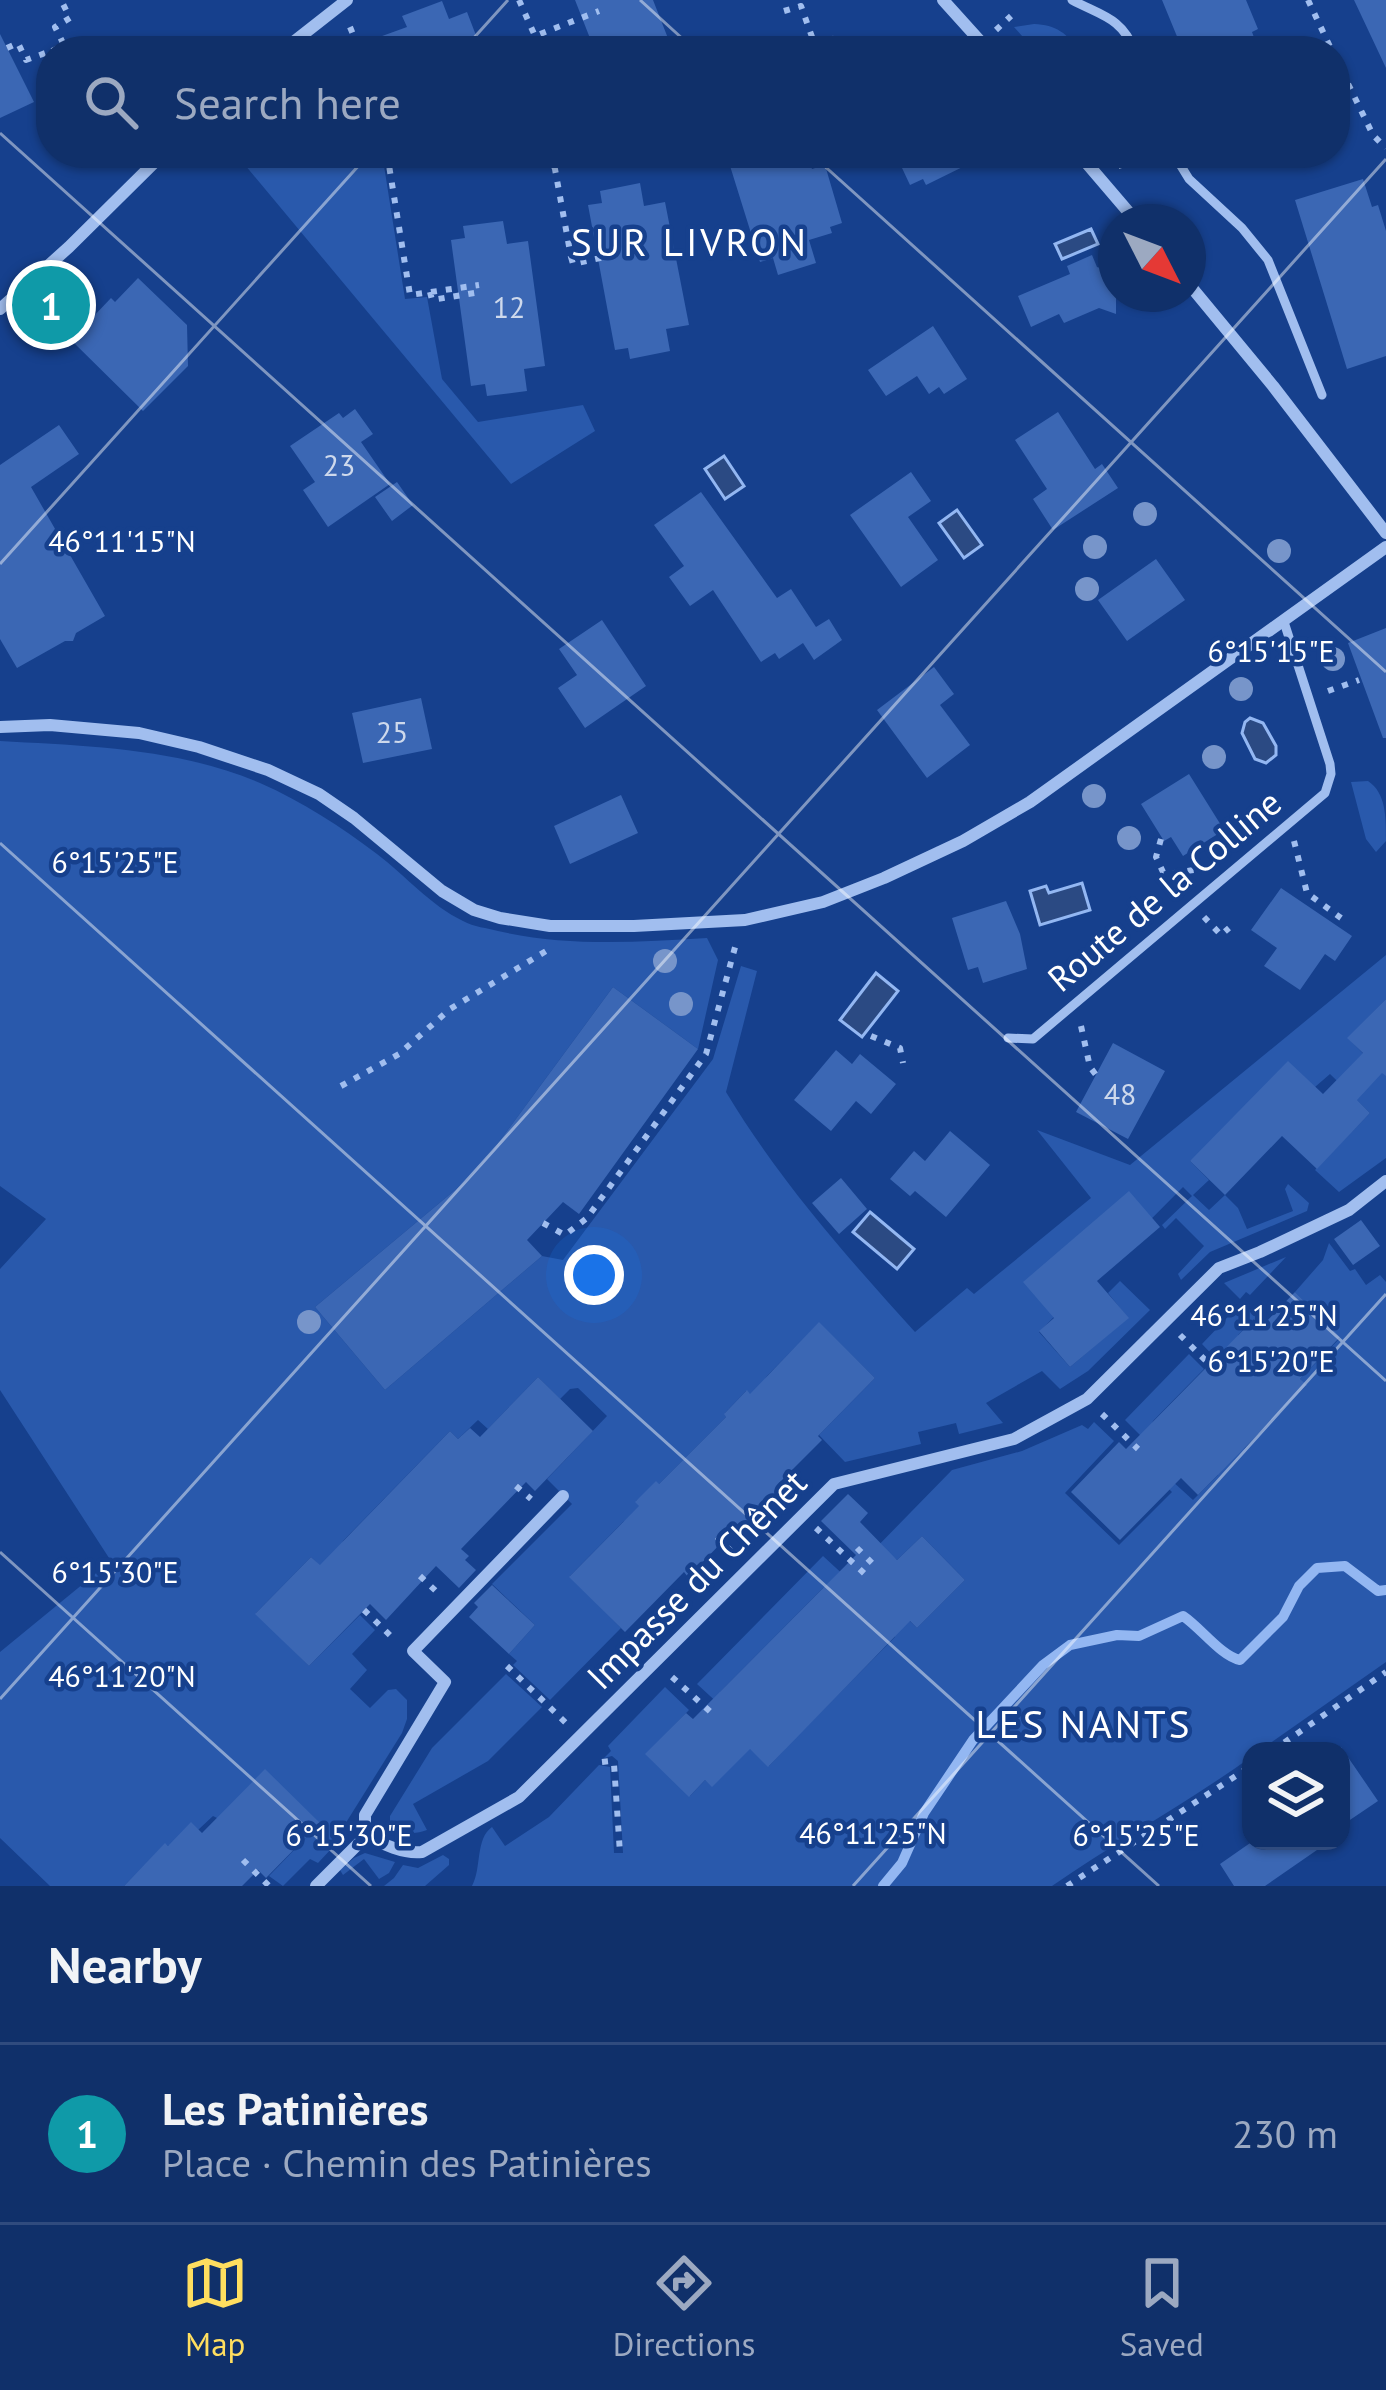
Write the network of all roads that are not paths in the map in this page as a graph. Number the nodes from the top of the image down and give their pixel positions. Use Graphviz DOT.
graph roads {
  1 [pos="347,0"];
  2 [pos="944,0"];
  3 [pos="1072,0"];
  4 [pos="301,36"];
  5 [pos="976,36"];
  6 [pos="1128,36"];
  7 [pos="149,168"];
  8 [pos="1091,168"];
  9 [pos="1181,168"];
  10 [pos="1122,204"];
  11 [pos="1206,305"];
  12 [pos="0,309"];
  13 [pos="1322,395"];
  14 [pos="1386,533"];
  15 [pos="1386,547"];
  16 [pos="1284,622"];
  17 [pos="0,727"];
  18 [pos="1009,1038"];
  19 [pos="1386,1181"];
  20 [pos="563,1496"];
  21 [pos="368,1834"];
  22 [pos="316,1886"];
  1 -- 4 [label="street"];
  2 -- 5 [label="street"];
  3 -- 6 [label="lane"];
  7 -- 12 [label="street"];
  8 -- 10 [label="street"];
  9 -- 13 [label="lane"];
  11 -- 14 [label="street"];
  15 -- 16 [label="street"];
  16 -- 17 [label="street"];
  16 -- 18 [label="lane, Route de la Colline"];
  19 -- 21 [label="street, Impasse du Chênet"];
  20 -- 21 [label="street"];
  21 -- 22 [label="street"];
}
